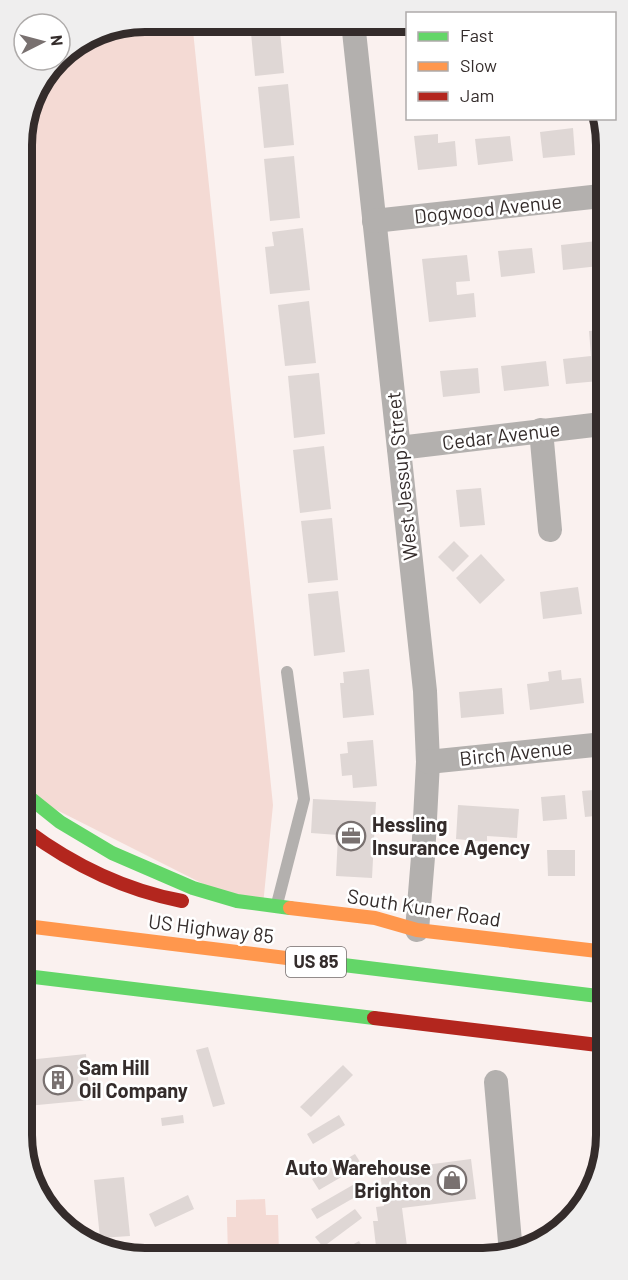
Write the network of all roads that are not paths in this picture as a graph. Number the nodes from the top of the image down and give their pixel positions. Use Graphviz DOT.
graph roads {
  1 [pos="354,31"];
  2 [pos="597,196"];
  3 [pos="374,221"];
  4 [pos="597,425"];
  5 [pos="541,430"];
  6 [pos="399,448"];
  7 [pos="550,530"];
  8 [pos="287,672"];
  9 [pos="596,745"];
  10 [pos="428,762"];
  11 [pos="32,799"];
  12 [pos="32,834"];
  13 [pos="237,901"];
  14 [pos="276,906"];
  15 [pos="32,927"];
  16 [pos="417,930"];
  17 [pos="596,951"];
  18 [pos="32,977"];
  19 [pos="596,996"];
  20 [pos="596,1045"];
  21 [pos="496,1082"];
  22 [pos="510,1246"];
  1 -- 3 [label="street, West Jessup Street"];
  2 -- 3 [label="street, Dogwood Avenue"];
  3 -- 6 [label="street, West Jessup Street"];
  4 -- 5 [label="street, Cedar Avenue"];
  5 -- 6 [label="street, Cedar Avenue"];
  5 -- 7 [label="street"];
  6 -- 10 [label="street, West Jessup Street"];
  8 -- 14 [label="lane"];
  9 -- 10 [label="street, Birch Avenue"];
  10 -- 16 [label="street, West Jessup Street"];
  11 -- 13 [label="main road"];
  12 -- 13 [label="main road"];
  13 -- 14 [label="main road, South Kuner Road"];
  14 -- 16 [label="main road, South Kuner Road"];
  15 -- 19 [label="main road, US Highway 85 / US 85"];
  16 -- 17 [label="main road, South Kuner Road"];
  18 -- 20 [label="main road"];
  21 -- 22 [label="street"];
}
